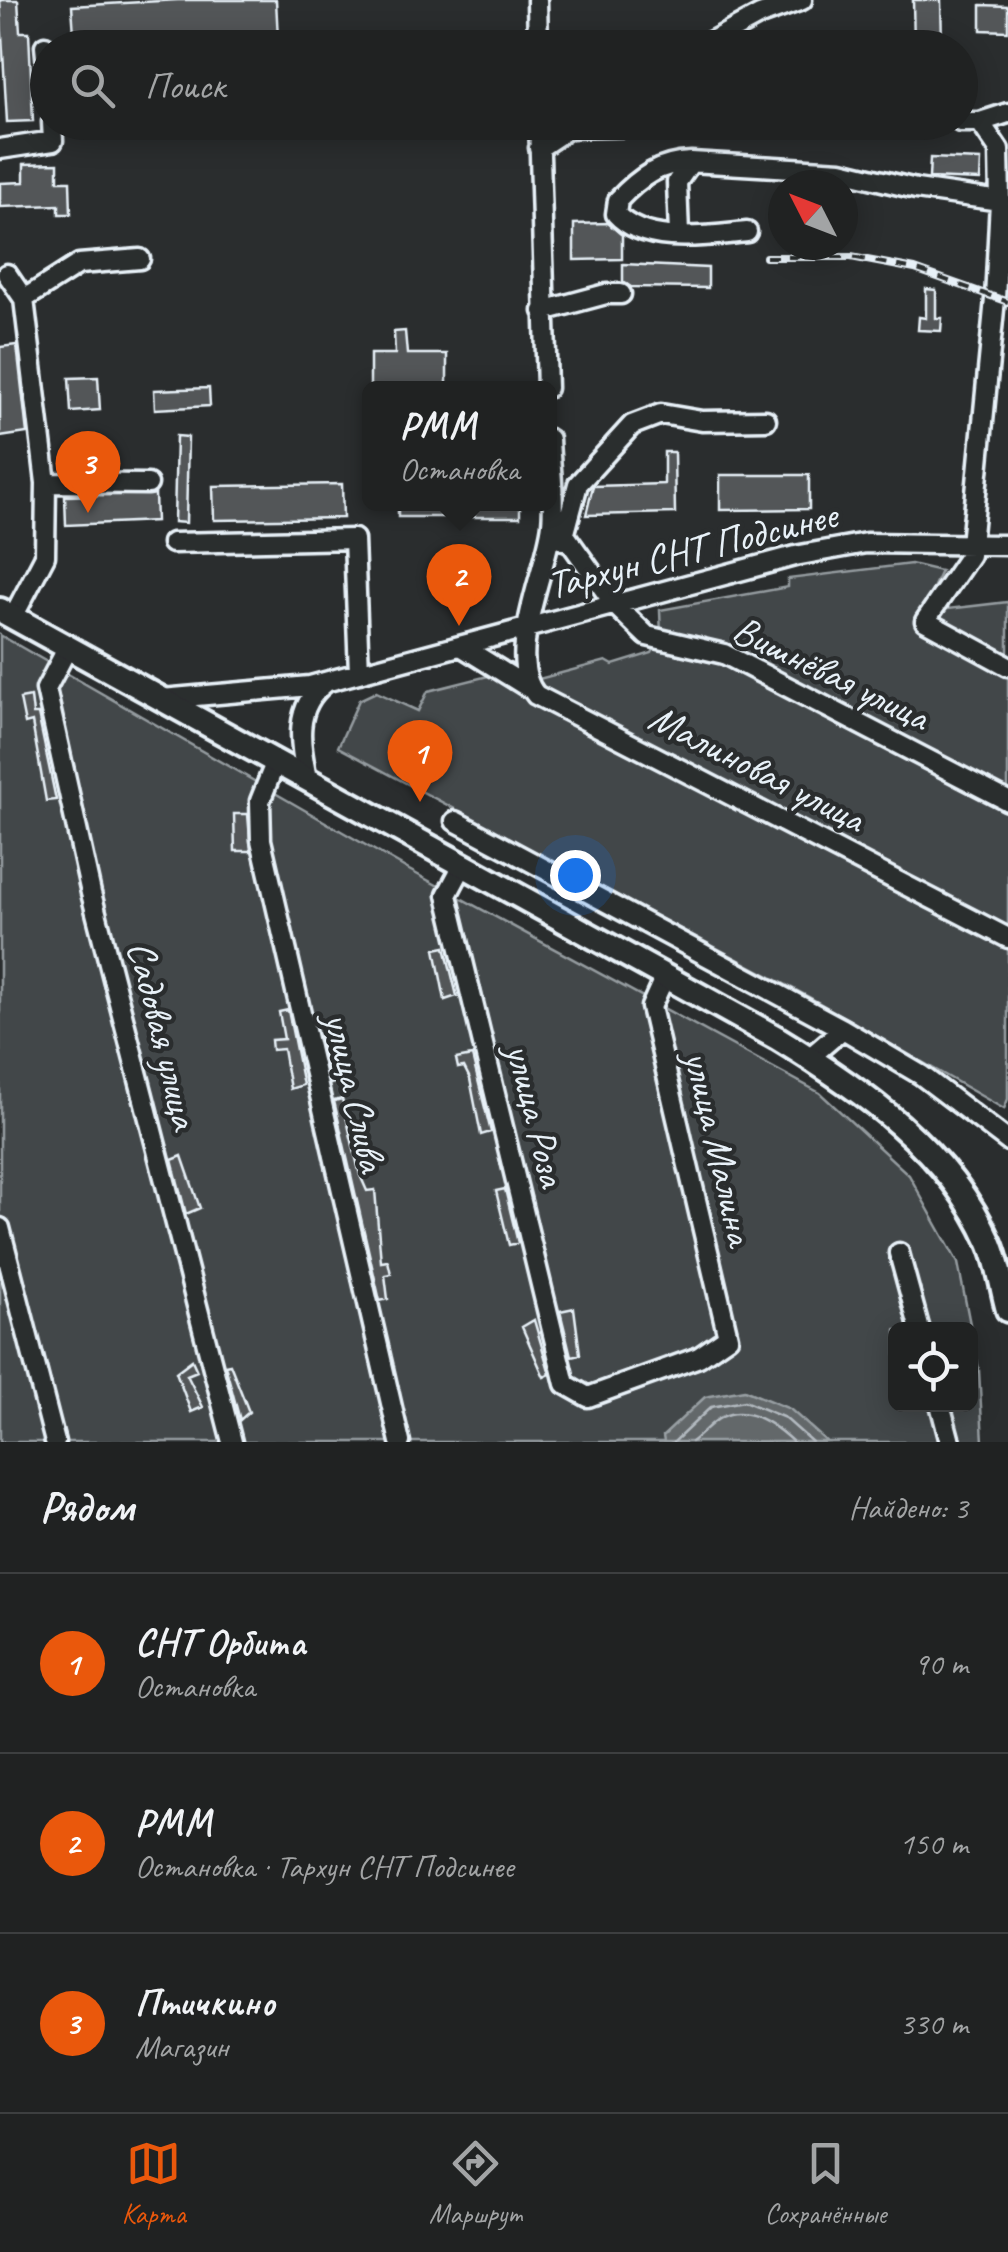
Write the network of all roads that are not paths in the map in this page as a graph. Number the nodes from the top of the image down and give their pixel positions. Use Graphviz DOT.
graph roads {
  1 [pos="537,0"];
  2 [pos="802,0"];
  3 [pos="760,8"];
  4 [pos="538,30"];
  5 [pos="726,30"];
  6 [pos="1008,113"];
  7 [pos="980,122"];
  8 [pos="53,140"];
  9 [pos="540,140"];
  10 [pos="551,140"];
  11 [pos="0,148"];
  12 [pos="540,148"];
  13 [pos="692,162"];
  14 [pos="1000,201"];
  15 [pos="746,232"];
  16 [pos="679,235"];
  17 [pos="140,259"];
  18 [pos="8,274"];
  19 [pos="622,294"];
  20 [pos="24,300"];
  21 [pos="543,311"];
  22 [pos="547,381"];
  23 [pos="766,420"];
  24 [pos="46,483"];
  25 [pos="148,484"];
  26 [pos="553,511"];
  27 [pos="553,518"];
  28 [pos="566,536"];
  29 [pos="172,543"];
  30 [pos="970,544"];
  31 [pos="1008,545"];
  32 [pos="548,561"];
  33 [pos="616,604"];
  34 [pos="6,613"];
  35 [pos="527,628"];
  36 [pos="461,646"];
  37 [pos="68,647"];
  38 [pos="1008,666"];
  39 [pos="359,673"];
  40 [pos="328,682"];
  41 [pos="529,688"];
  42 [pos="162,699"];
  43 [pos="276,761"];
  44 [pos="307,778"];
  45 [pos="1008,801"];
  46 [pos="455,822"];
  47 [pos="463,865"];
  48 [pos="561,880"];
  49 [pos="547,912"];
  50 [pos="1008,938"];
  51 [pos="664,976"];
  52 [pos="843,1029"];
  53 [pos="809,1058"];
  54 [pos="1008,1141"];
  55 [pos="0,1228"];
  56 [pos="899,1253"];
  57 [pos="1008,1310"];
  58 [pos="918,1322"];
  59 [pos="728,1337"];
  60 [pos="942,1412"];
  61 [pos="402,1441"];
  62 [pos="56,1442"];
  63 [pos="232,1442"];
  64 [pos="950,1442"];
  1 -- 4 [label="street"];
  2 -- 3 [label="street"];
  3 -- 5 [label="street"];
  6 -- 7 [label="street"];
  7 -- 14 [label="street"];
  8 -- 11 [label="street"];
  9 -- 12 [label="street"];
  10 -- 12 [label="street"];
  12 -- 21 [label="street"];
  13 -- 14 [label="street"];
  13 -- 16 [label="street"];
  13 -- 16 [label="street"];
  14 -- 30 [label="street"];
  15 -- 16 [label="street"];
  17 -- 20 [label="street"];
  18 -- 20 [label="street"];
  19 -- 21 [label="street"];
  20 -- 24 [label="street"];
  21 -- 22 [label="street"];
  23 -- 28 [label="street"];
  24 -- 25 [label="street"];
  24 -- 34 [label="street"];
  26 -- 27 [label="street"];
  27 -- 28 [label="street, Вишнёвая улица"];
  27 -- 32 [label="street"];
  28 -- 32 [label="street"];
  28 -- 33 [label="street, Вишнёвая улица"];
  29 -- 39 [label="street"];
  30 -- 31 [label="street, Тархун СНТ Подсинее"];
  30 -- 33 [label="street, Тархун СНТ Подсинее"];
  30 -- 38 [label="street"];
  32 -- 35 [label="street"];
  33 -- 35 [label="street, Тархун СНТ Подсинее"];
  33 -- 45 [label="street, Вишнёвая улица"];
  34 -- 37 [label="main road"];
  35 -- 36 [label="street, Тархун СНТ Подсинее"];
  35 -- 41 [label="street"];
  36 -- 39 [label="street, Тархун СНТ Подсинее"];
  36 -- 41 [label="street, Малиновая улица"];
  37 -- 42 [label="main road"];
  37 -- 63 [label="street, Садовая улица"];
  39 -- 40 [label="street, Тархун СНТ Подсинее"];
  40 -- 42 [label="street, Тархун СНТ Подсинее"];
  40 -- 44 [label="street"];
  41 -- 50 [label="street, Малиновая улица"];
  42 -- 43 [label="main road"];
  43 -- 44 [label="main road"];
  43 -- 61 [label="street, улица Слива"];
  44 -- 47 [label="main road"];
  46 -- 48 [label="street"];
  47 -- 49 [label="main road"];
  47 -- 59 [label="street, улица Роза"];
  48 -- 49 [label="street"];
  48 -- 52 [label="street"];
  49 -- 51 [label="main road"];
  51 -- 53 [label="main road"];
  51 -- 59 [label="street, улица Малина"];
  52 -- 53 [label="street"];
  52 -- 54 [label="street"];
  53 -- 57 [label="main road"];
  55 -- 62 [label="street"];
  56 -- 58 [label="street"];
  60 -- 64 [label="street"];
}
